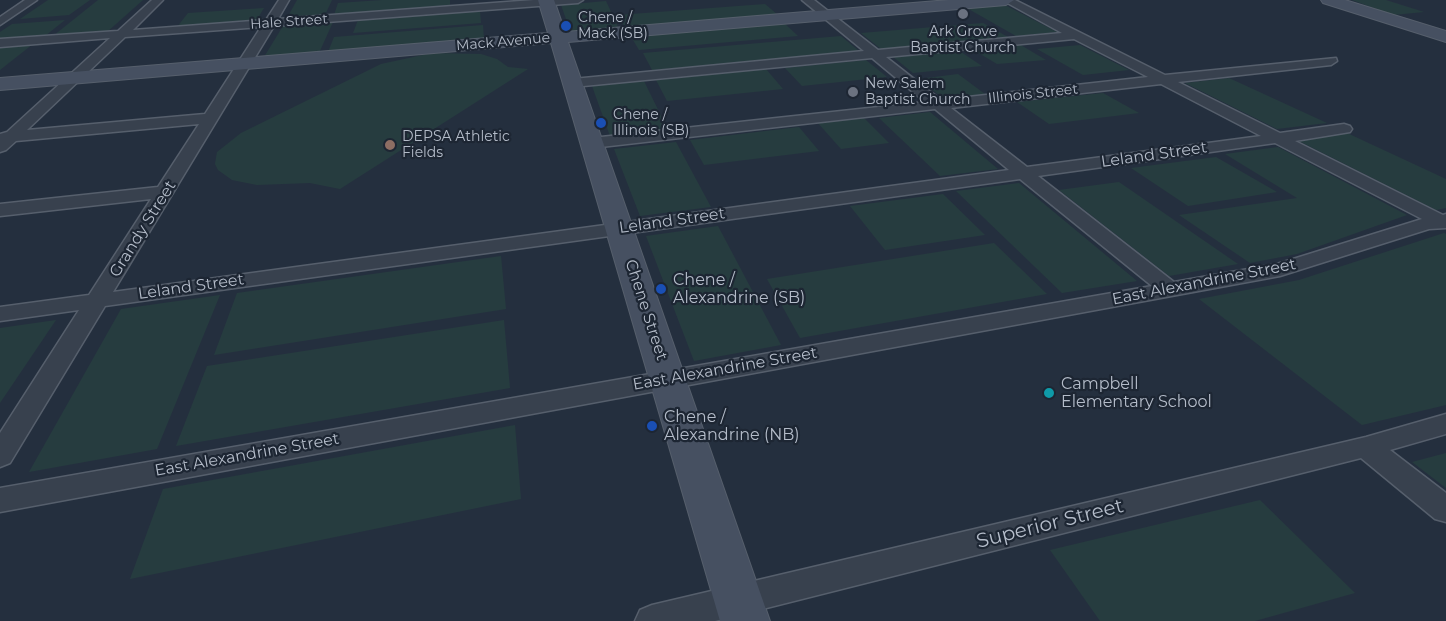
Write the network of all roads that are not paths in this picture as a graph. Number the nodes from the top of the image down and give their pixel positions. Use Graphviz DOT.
graph roads {
  1 [pos="32,0"];
  2 [pos="158,0"];
  3 [pos="284,0"];
  4 [pos="807,0"];
  5 [pos="1006,0"];
  6 [pos="1329,0"];
  7 [pos="1344,0"];
  8 [pos="557,1"];
  9 [pos="1362,9"];
  10 [pos="826,15"];
  11 [pos="0,22"];
  12 [pos="270,23"];
  13 [pos="121,34"];
  14 [pos="1075,34"];
  15 [pos="1446,36"];
  16 [pos="558,38"];
  17 [pos="0,43"];
  18 [pos="875,54"];
  19 [pos="1331,61"];
  20 [pos="244,64"];
  21 [pos="74,78"];
  22 [pos="1163,79"];
  23 [pos="573,83"];
  24 [pos="0,84"];
  25 [pos="938,105"];
  26 [pos="211,118"];
  27 [pos="1344,129"];
  28 [pos="1279,138"];
  29 [pos="4,141"];
  30 [pos="592,143"];
  31 [pos="1024,173"];
  32 [pos="165,192"];
  33 [pos="0,210"];
  34 [pos="1444,221"];
  35 [pos="619,228"];
  36 [pos="1170,290"];
  37 [pos="98,300"];
  38 [pos="0,314"];
  39 [pos="668,380"];
  40 [pos="1446,424"];
  41 [pos="1366,447"];
  42 [pos="0,456"];
  43 [pos="0,500"];
  44 [pos="1446,510"];
  45 [pos="741,610"];
  46 [pos="652,621"];
  1 -- 11 [label="street"];
  2 -- 13 [label="street"];
  3 -- 12 [label="street, Grandy Street"];
  4 -- 10 [label="street"];
  5 -- 10 [label="main road, Mack Avenue"];
  5 -- 14 [label="street"];
  6 -- 9 [label="main road"];
  7 -- 9 [label="main road"];
  8 -- 12 [label="street, Hale Street"];
  8 -- 16 [label="main road, Chene Street"];
  9 -- 15 [label="main road"];
  10 -- 16 [label="main road, Mack Avenue"];
  10 -- 18 [label="street"];
  12 -- 13 [label="street, Hale Street"];
  12 -- 20 [label="street, Grandy Street"];
  13 -- 17 [label="street, Hale Street"];
  13 -- 21 [label="street"];
  14 -- 18 [label="street"];
  14 -- 22 [label="street"];
  16 -- 20 [label="main road, Mack Avenue"];
  16 -- 23 [label="main road, Chene Street"];
  18 -- 23 [label="street"];
  18 -- 25 [label="street"];
  19 -- 22 [label="street, Illinois Street"];
  20 -- 21 [label="main road, Mack Avenue"];
  20 -- 26 [label="street, Grandy Street"];
  21 -- 24 [label="main road, Mack Avenue"];
  21 -- 29 [label="street"];
  22 -- 25 [label="street, Illinois Street"];
  22 -- 28 [label="street"];
  23 -- 30 [label="main road, Chene Street"];
  25 -- 30 [label="street, Illinois Street"];
  25 -- 31 [label="street"];
  26 -- 29 [label="street"];
  26 -- 32 [label="street, Grandy Street"];
  27 -- 28 [label="street, Leland Street"];
  28 -- 31 [label="street, Leland Street"];
  28 -- 34 [label="street"];
  30 -- 35 [label="main road, Chene Street"];
  31 -- 35 [label="street, Leland Street"];
  31 -- 36 [label="street"];
  32 -- 33 [label="street"];
  32 -- 37 [label="street, Grandy Street"];
  34 -- 36 [label="street, East Alexandrine Street"];
  35 -- 37 [label="street, Leland Street"];
  35 -- 39 [label="main road, Chene Street"];
  36 -- 39 [label="street, East Alexandrine Street"];
  37 -- 38 [label="street, Leland Street"];
  37 -- 42 [label="street, Grandy Street"];
  39 -- 43 [label="street, East Alexandrine Street"];
  39 -- 45 [label="main road, Chene Street"];
  40 -- 41 [label="street, Superior Street"];
  41 -- 44 [label="street"];
  41 -- 45 [label="street, Superior Street"];
  45 -- 46 [label="street, Superior Street"];
}
